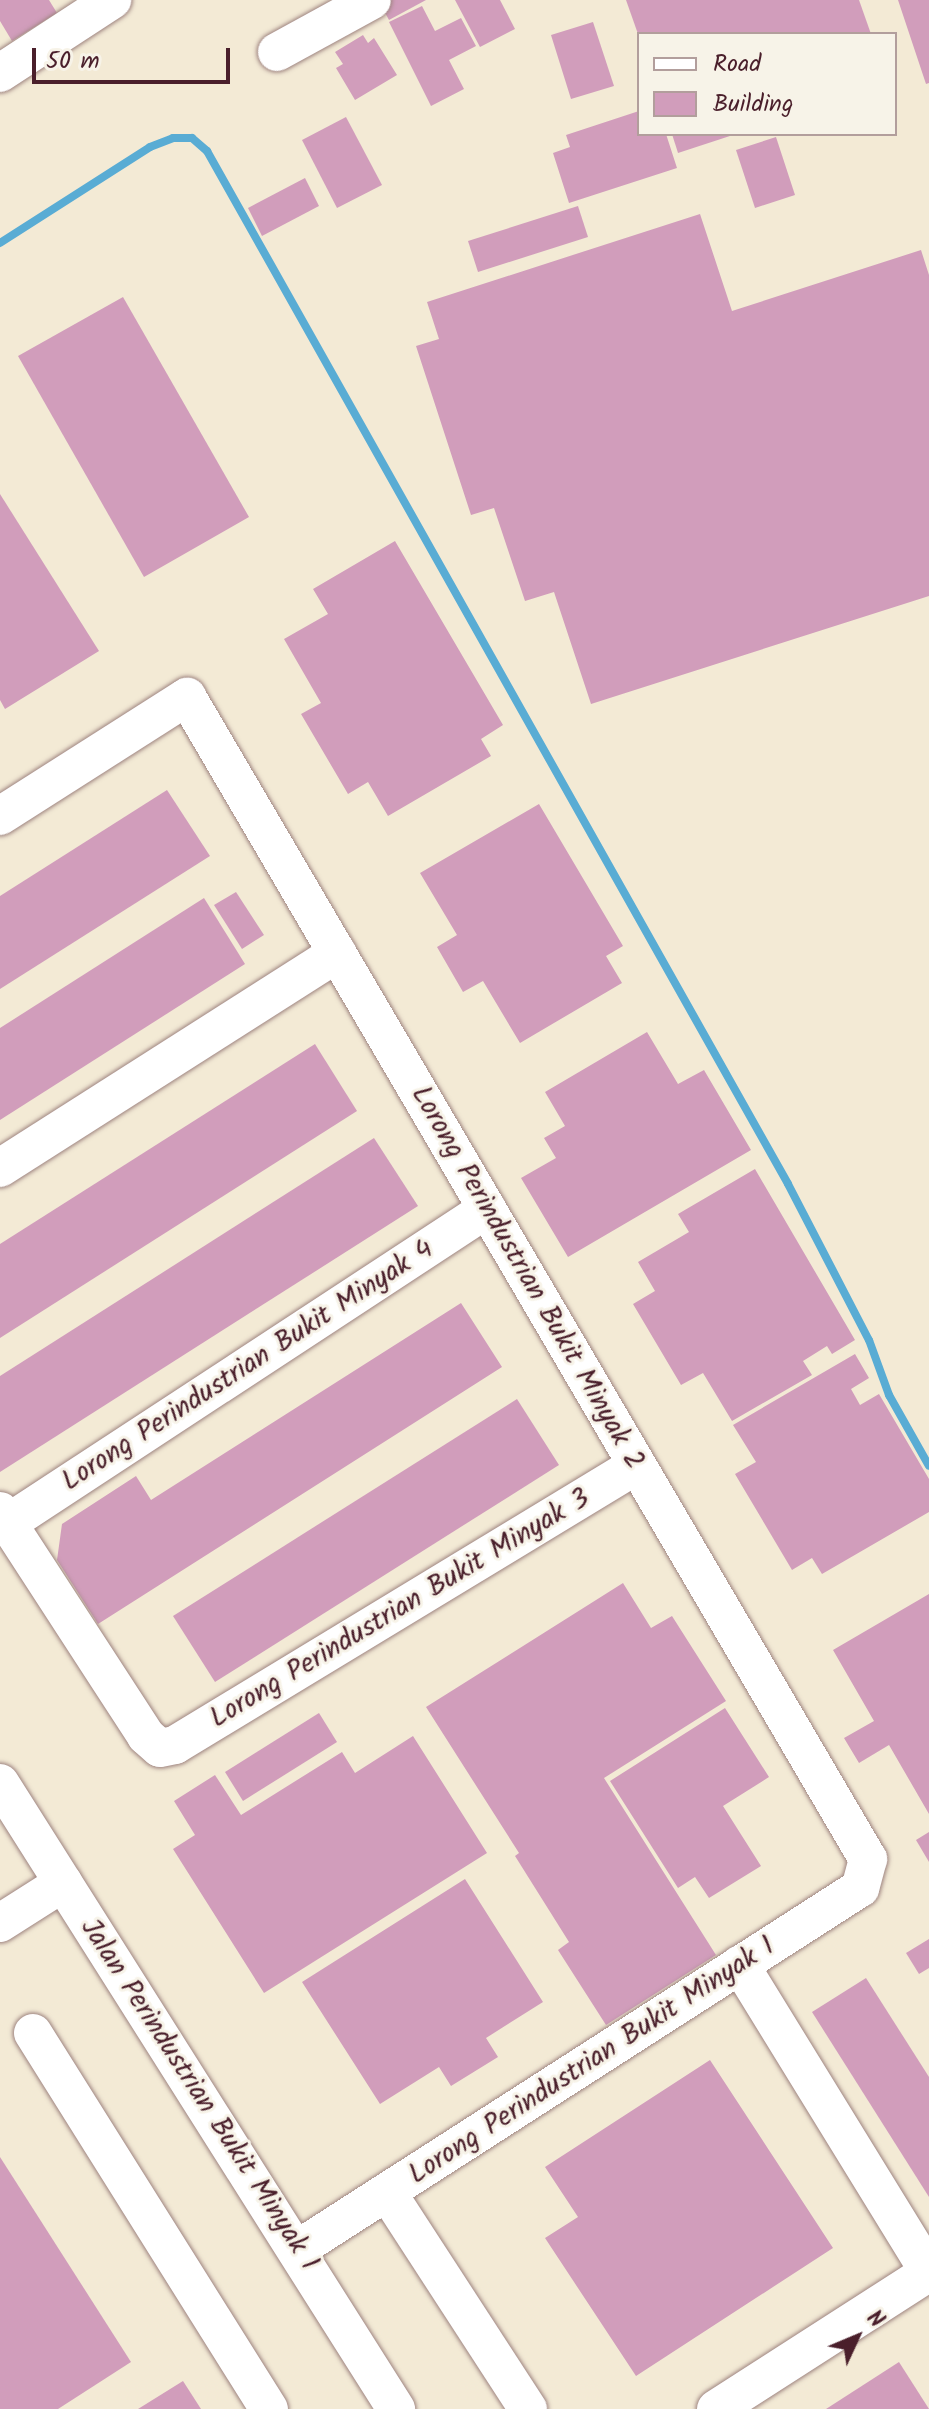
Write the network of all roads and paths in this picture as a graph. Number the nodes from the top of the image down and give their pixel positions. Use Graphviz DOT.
graph roads {
  1 [pos="112,0"];
  2 [pos="372,0"];
  3 [pos="277,52"];
  4 [pos="0,73"];
  5 [pos="0,816"];
  6 [pos="337,953"];
  7 [pos="0,1168"];
  8 [pos="487,1209"];
  9 [pos="637,1465"];
  10 [pos="4,1517"];
  11 [pos="0,1783"];
  12 [pos="868,1859"];
  13 [pos="63,1883"];
  14 [pos="0,1923"];
  15 [pos="740,1965"];
  16 [pos="33,2033"];
  17 [pos="387,2192"];
  18 [pos="298,2249"];
  19 [pos="929,2272"];
  20 [pos="391,2407"];
  21 [pos="269,2409"];
  22 [pos="528,2409"];
  23 [pos="716,2409"];
  1 -- 4 [label="street"];
  2 -- 3 [label="street"];
  5 -- 6 [label="street, Lorong Perindustrian Bukit Minyak 2"];
  6 -- 7 [label="street"];
  6 -- 8 [label="street, Lorong Perindustrian Bukit Minyak 2"];
  8 -- 9 [label="street, Lorong Perindustrian Bukit Minyak 2"];
  8 -- 10 [label="street, Lorong Perindustrian Bukit Minyak 4"];
  9 -- 10 [label="street, Lorong Perindustrian Bukit Minyak 3"];
  9 -- 12 [label="street, Lorong Perindustrian Bukit Minyak 2"];
  11 -- 13 [label="street, Jalan Perindustrian Bukit Minyak 1"];
  12 -- 15 [label="street, Lorong Perindustrian Bukit Minyak 1"];
  13 -- 14 [label="street"];
  13 -- 18 [label="street, Jalan Perindustrian Bukit Minyak 1"];
  15 -- 17 [label="street, Lorong Perindustrian Bukit Minyak 1"];
  15 -- 19 [label="street"];
  16 -- 21 [label="street"];
  17 -- 18 [label="street, Lorong Perindustrian Bukit Minyak 1"];
  17 -- 22 [label="street"];
  18 -- 20 [label="street, Jalan Perindustrian Bukit Minyak 1"];
  19 -- 23 [label="street"];
}
